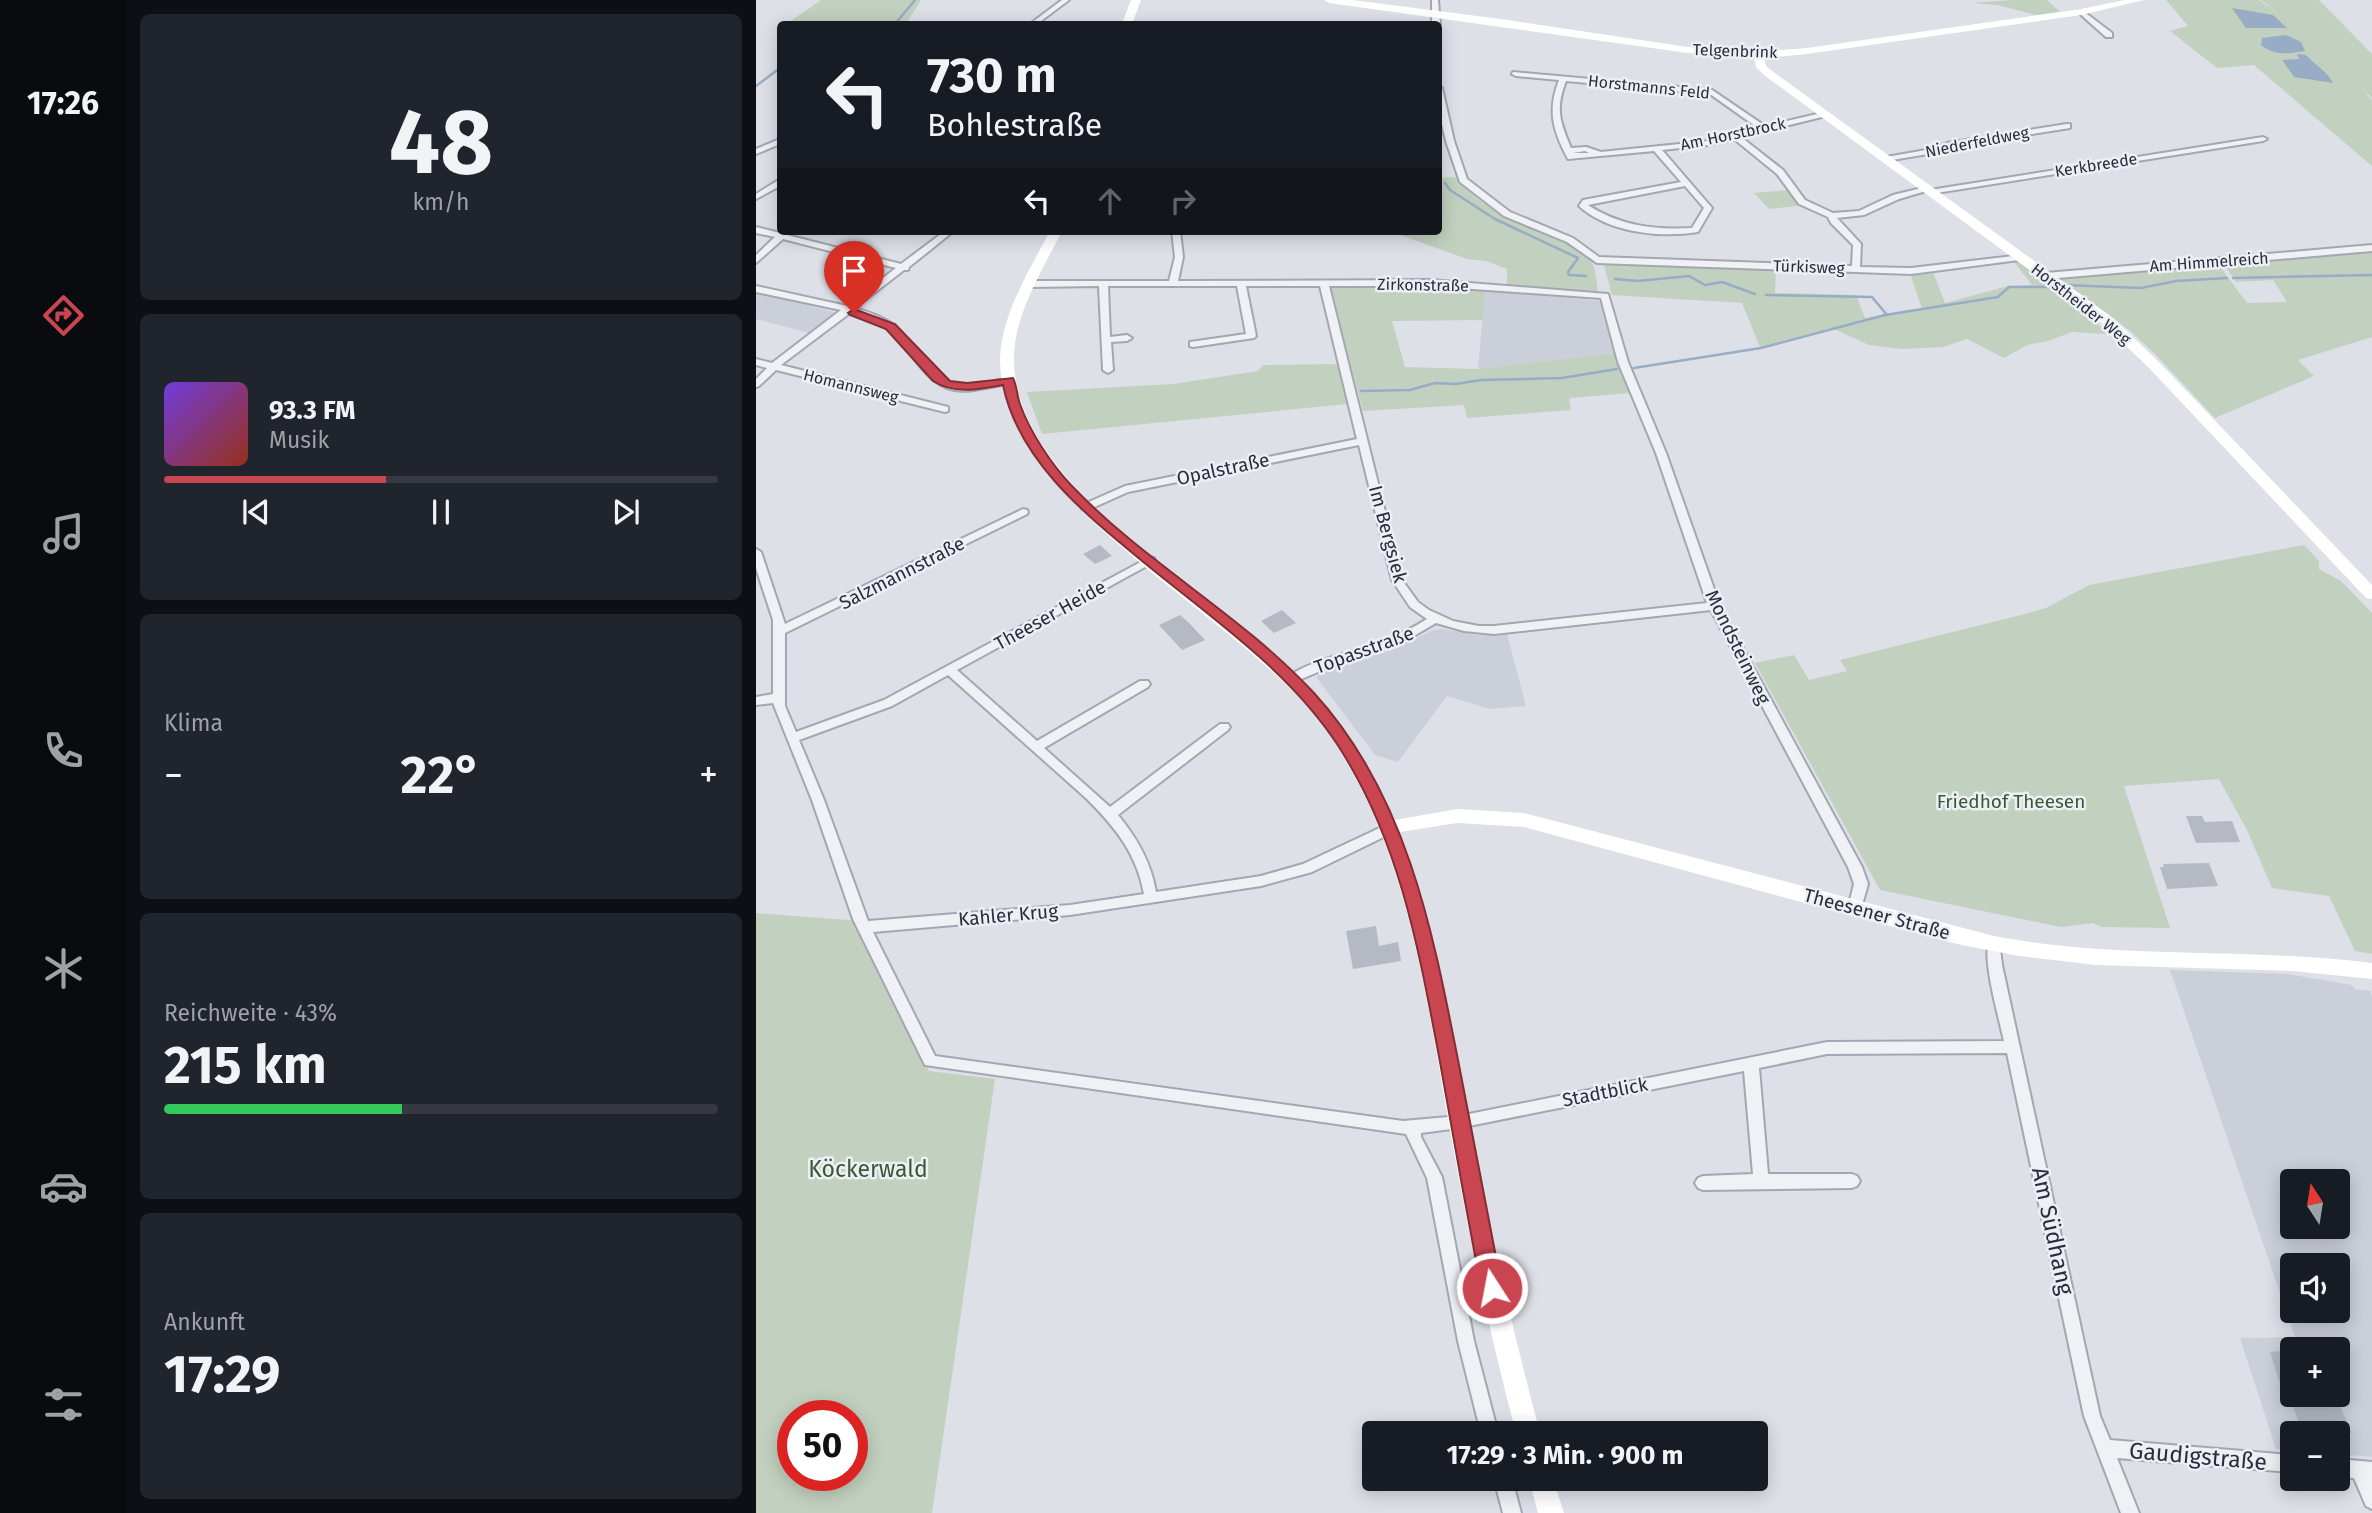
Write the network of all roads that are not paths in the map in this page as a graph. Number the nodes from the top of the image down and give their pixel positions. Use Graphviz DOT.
graph roads {
  1 [pos="1066,0"];
  2 [pos="1136,0"];
  3 [pos="1329,0"];
  4 [pos="1435,0"];
  5 [pos="2139,0"];
  6 [pos="2081,12"];
  7 [pos="1436,19"];
  8 [pos="1037,21"];
  9 [pos="1128,21"];
  10 [pos="2109,35"];
  11 [pos="1758,55"];
  12 [pos="1516,74"];
  13 [pos="1563,79"];
  14 [pos="1442,106"];
  15 [pos="1824,114"];
  16 [pos="2067,126"];
  17 [pos="1765,130"];
  18 [pos="1736,137"];
  19 [pos="2263,139"];
  20 [pos="1442,141"];
  21 [pos="1450,141"];
  22 [pos="777,142"];
  23 [pos="1657,149"];
  24 [pos="1568,151"];
  25 [pos="756,152"];
  26 [pos="1886,159"];
  27 [pos="1687,183"];
  28 [pos="777,185"];
  29 [pos="1928,191"];
  30 [pos="756,197"];
  31 [pos="1832,216"];
  32 [pos="756,230"];
  33 [pos="777,233"];
  34 [pos="783,235"];
  35 [pos="788,235"];
  36 [pos="945,235"];
  37 [pos="1054,235"];
  38 [pos="1176,235"];
  39 [pos="2372,248"];
  40 [pos="2019,257"];
  41 [pos="756,260"];
  42 [pos="1597,260"];
  43 [pos="905,268"];
  44 [pos="1856,268"];
  45 [pos="2046,276"];
  46 [pos="1173,283"];
  47 [pos="1031,284"];
  48 [pos="1241,284"];
  49 [pos="1324,284"];
  50 [pos="1103,285"];
  51 [pos="756,289"];
  52 [pos="1605,296"];
  53 [pos="848,311"];
  54 [pos="1126,338"];
  55 [pos="1106,340"];
  56 [pos="1193,344"];
  57 [pos="756,362"];
  58 [pos="773,367"];
  59 [pos="1108,370"];
  60 [pos="1009,381"];
  61 [pos="756,384"];
  62 [pos="945,409"];
  63 [pos="1364,441"];
  64 [pos="1086,507"];
  65 [pos="1023,512"];
  66 [pos="756,552"];
  67 [pos="1150,560"];
  68 [pos="2372,594"];
  69 [pos="1714,606"];
  70 [pos="1435,619"];
  71 [pos="780,631"];
  72 [pos="949,670"];
  73 [pos="1292,679"];
  74 [pos="1144,684"];
  75 [pos="777,698"];
  76 [pos="756,701"];
  77 [pos="1224,727"];
  78 [pos="793,738"];
  79 [pos="1036,747"];
  80 [pos="1109,815"];
  81 [pos="1391,828"];
  82 [pos="1151,898"];
  83 [pos="1855,908"];
  84 [pos="864,927"];
  85 [pos="1994,944"];
  86 [pos="2372,971"];
  87 [pos="2014,1047"];
  88 [pos="1751,1062"];
  89 [pos="1459,1122"];
  90 [pos="1413,1127"];
  91 [pos="1761,1181"];
  92 [pos="1852,1181"];
  93 [pos="1703,1183"];
  94 [pos="1487,1421"];
  95 [pos="1525,1421"];
  96 [pos="2104,1448"];
  97 [pos="2280,1463"];
  98 [pos="2365,1470"];
  99 [pos="1507,1491"];
  100 [pos="1545,1491"];
  101 [pos="2372,1500"];
  102 [pos="1513,1513"];
  103 [pos="1551,1513"];
  104 [pos="2130,1513"];
  1 -- 8 [label="street"];
  2 -- 9 [label="street"];
  3 -- 7 [label="street, Telgenbrink"];
  4 -- 7 [label="street"];
  5 -- 6 [label="street, Telgenbrink"];
  6 -- 10 [label="street"];
  6 -- 11 [label="street, Telgenbrink"];
  7 -- 11 [label="street, Telgenbrink"];
  11 -- 15 [label="street, Horstheider Weg"];
  12 -- 13 [label="street, Horstmanns Feld"];
  13 -- 17 [label="street, Horstmanns Feld"];
  13 -- 24 [label="street, Horstmanns Feld"];
  14 -- 21 [label="street"];
  15 -- 17 [label="street, Am Horstbrock"];
  15 -- 26 [label="street, Horstheider Weg"];
  16 -- 26 [label="street, Niederfeldweg"];
  17 -- 18 [label="street, Am Horstbrock"];
  18 -- 23 [label="street, Am Horstbrock"];
  18 -- 31 [label="street"];
  19 -- 29 [label="street, Kerkbreede"];
  20 -- 21 [label="street"];
  21 -- 42 [label="street"];
  22 -- 25 [label="street"];
  23 -- 24 [label="street, Am Horstbrock"];
  23 -- 27 [label="street"];
  26 -- 29 [label="street, Horstheider Weg"];
  27 -- 27 [label="street"];
  28 -- 30 [label="street"];
  29 -- 31 [label="street, Kerkbreede"];
  29 -- 40 [label="street, Horstheider Weg"];
  31 -- 44 [label="street"];
  32 -- 33 [label="street"];
  34 -- 41 [label="street"];
  35 -- 43 [label="street"];
  36 -- 43 [label="street"];
  37 -- 47 [label="street"];
  38 -- 46 [label="street"];
  39 -- 45 [label="street, Am Himmelreich"];
  40 -- 44 [label="street, Türkisweg"];
  40 -- 45 [label="street, Horstheider Weg"];
  42 -- 44 [label="street, Türkisweg"];
  43 -- 53 [label="street"];
  45 -- 68 [label="street, Horstheider Weg"];
  46 -- 48 [label="street, Zirkonstraße"];
  46 -- 50 [label="street, Zirkonstraße"];
  47 -- 50 [label="street, Zirkonstraße"];
  47 -- 60 [label="street"];
  48 -- 49 [label="street, Zirkonstraße"];
  48 -- 56 [label="street"];
  49 -- 52 [label="street, Zirkonstraße"];
  49 -- 63 [label="street, Im Bergsiek"];
  50 -- 55 [label="street"];
  51 -- 53 [label="street"];
  52 -- 69 [label="street, Mondsteinweg"];
  53 -- 58 [label="street"];
  53 -- 60 [label="street"];
  54 -- 55 [label="street"];
  55 -- 59 [label="street"];
  57 -- 58 [label="street, Homannsweg"];
  58 -- 61 [label="street"];
  58 -- 62 [label="street, Homannsweg"];
  60 -- 64 [label="street"];
  63 -- 64 [label="street, Opalstraße"];
  63 -- 70 [label="street, Im Bergsiek"];
  64 -- 67 [label="street"];
  65 -- 71 [label="street, Salzmannstraße"];
  66 -- 71 [label="street"];
  67 -- 72 [label="street, Theeser Heide"];
  67 -- 73 [label="street"];
  69 -- 70 [label="street, Im Bergsiek"];
  69 -- 83 [label="street, Mondsteinweg"];
  70 -- 73 [label="street, Topasstraße"];
  71 -- 75 [label="street"];
  72 -- 78 [label="street, Theeser Heide"];
  72 -- 79 [label="street"];
  73 -- 81 [label="street"];
  74 -- 79 [label="street"];
  75 -- 76 [label="street"];
  75 -- 78 [label="street"];
  77 -- 80 [label="street"];
  78 -- 84 [label="street"];
  79 -- 80 [label="street"];
  80 -- 82 [label="street"];
  81 -- 82 [label="street, Kahler Krug"];
  81 -- 83 [label="street, Theesener Straße"];
  81 -- 89 [label="street"];
  82 -- 84 [label="street, Kahler Krug"];
  83 -- 85 [label="street, Theesener Straße"];
  84 -- 90 [label="street"];
  85 -- 86 [label="street, Theesener Straße"];
  85 -- 87 [label="street, Am Südhang"];
  87 -- 88 [label="street, Stadtblick"];
  87 -- 96 [label="street, Am Südhang"];
  88 -- 89 [label="street, Stadtblick"];
  88 -- 91 [label="street"];
  89 -- 90 [label="street"];
  89 -- 95 [label="street"];
  90 -- 94 [label="street"];
  91 -- 92 [label="street"];
  91 -- 93 [label="street"];
  96 -- 97 [label="street, Gaudigstraße"];
  96 -- 104 [label="street, Am Südhang"];
  98 -- 101 [label="street"];
  99 -- 102 [label="street"];
  100 -- 103 [label="street"];
}
